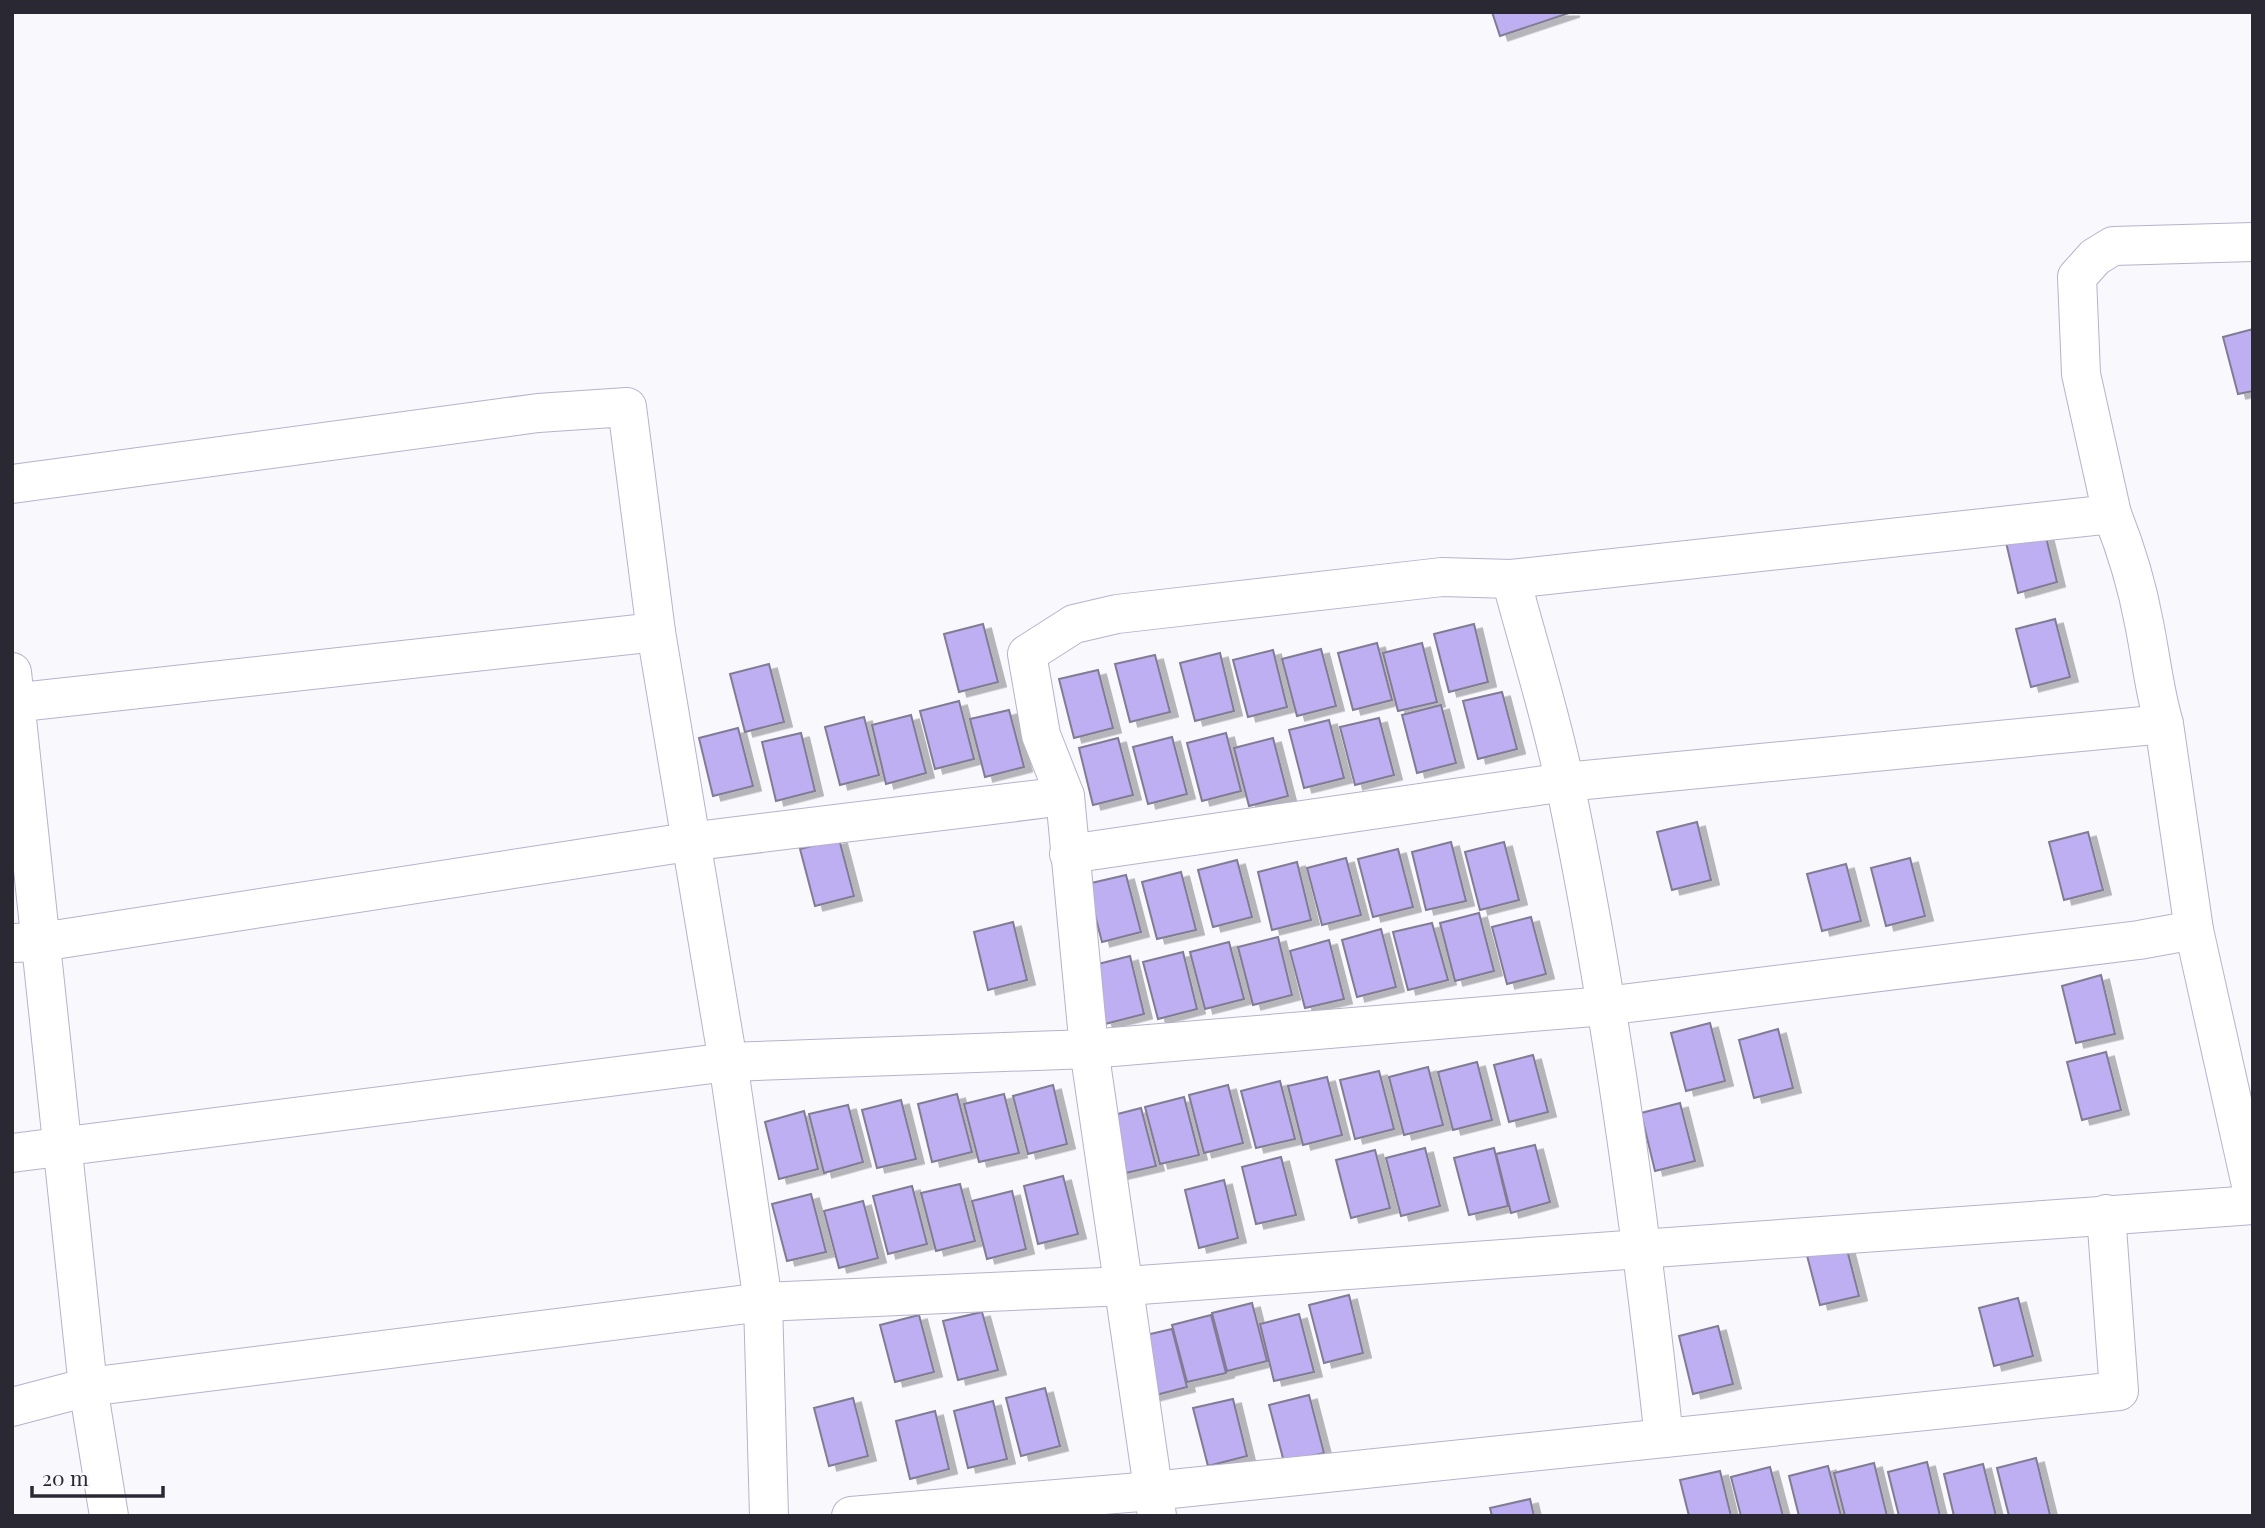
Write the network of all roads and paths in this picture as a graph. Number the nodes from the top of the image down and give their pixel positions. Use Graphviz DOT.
graph roads {
  1 [pos="2253,242"];
  2 [pos="12,484"];
  3 [pos="2112,514"];
  4 [pos="1511,579"];
  5 [pos="656,632"];
  6 [pos="14,692"];
  7 [pos="2164,724"];
  8 [pos="1565,782"];
  9 [pos="1065,796"];
  10 [pos="688,842"];
  11 [pos="1069,854"];
  12 [pos="2194,930"];
  13 [pos="27,943"];
  14 [pos="1605,1006"];
  15 [pos="1089,1049"];
  16 [pos="728,1062"];
  17 [pos="62,1146"];
  18 [pos="12,1153"];
  19 [pos="2253,1194"];
  20 [pos="2253,1205"];
  21 [pos="2106,1214"];
  22 [pos="1643,1250"];
  23 [pos="1126,1286"];
  24 [pos="763,1302"];
  25 [pos="88,1387"];
  26 [pos="12,1407"];
  27 [pos="1664,1438"];
  28 [pos="1155,1503"];
  29 [pos="108,1516"];
  30 [pos="769,1516"];
  31 [pos="851,1516"];
  1 -- 3 [label="street"];
  2 -- 5 [label="street"];
  3 -- 4 [label="street"];
  3 -- 7 [label="street"];
  4 -- 8 [label="street"];
  4 -- 9 [label="street"];
  5 -- 6 [label="street"];
  5 -- 10 [label="street"];
  6 -- 13 [label="street"];
  7 -- 8 [label="street"];
  7 -- 12 [label="street"];
  8 -- 11 [label="street"];
  8 -- 14 [label="street"];
  9 -- 10 [label="street"];
  9 -- 11 [label="street"];
  10 -- 13 [label="street"];
  10 -- 16 [label="street"];
  11 -- 15 [label="street"];
  12 -- 14 [label="street"];
  12 -- 19 [label="street"];
  13 -- 17 [label="street"];
  14 -- 15 [label="street"];
  14 -- 22 [label="street"];
  15 -- 16 [label="street"];
  15 -- 23 [label="street"];
  16 -- 17 [label="street"];
  16 -- 24 [label="street"];
  17 -- 18 [label="street"];
  17 -- 25 [label="street"];
  20 -- 21 [label="street"];
  21 -- 22 [label="street"];
  21 -- 27 [label="street"];
  22 -- 23 [label="street"];
  22 -- 27 [label="street"];
  23 -- 24 [label="street"];
  23 -- 28 [label="street"];
  24 -- 25 [label="street"];
  24 -- 30 [label="street"];
  25 -- 26 [label="street"];
  25 -- 29 [label="street"];
  27 -- 28 [label="street"];
  28 -- 31 [label="street"];
}
